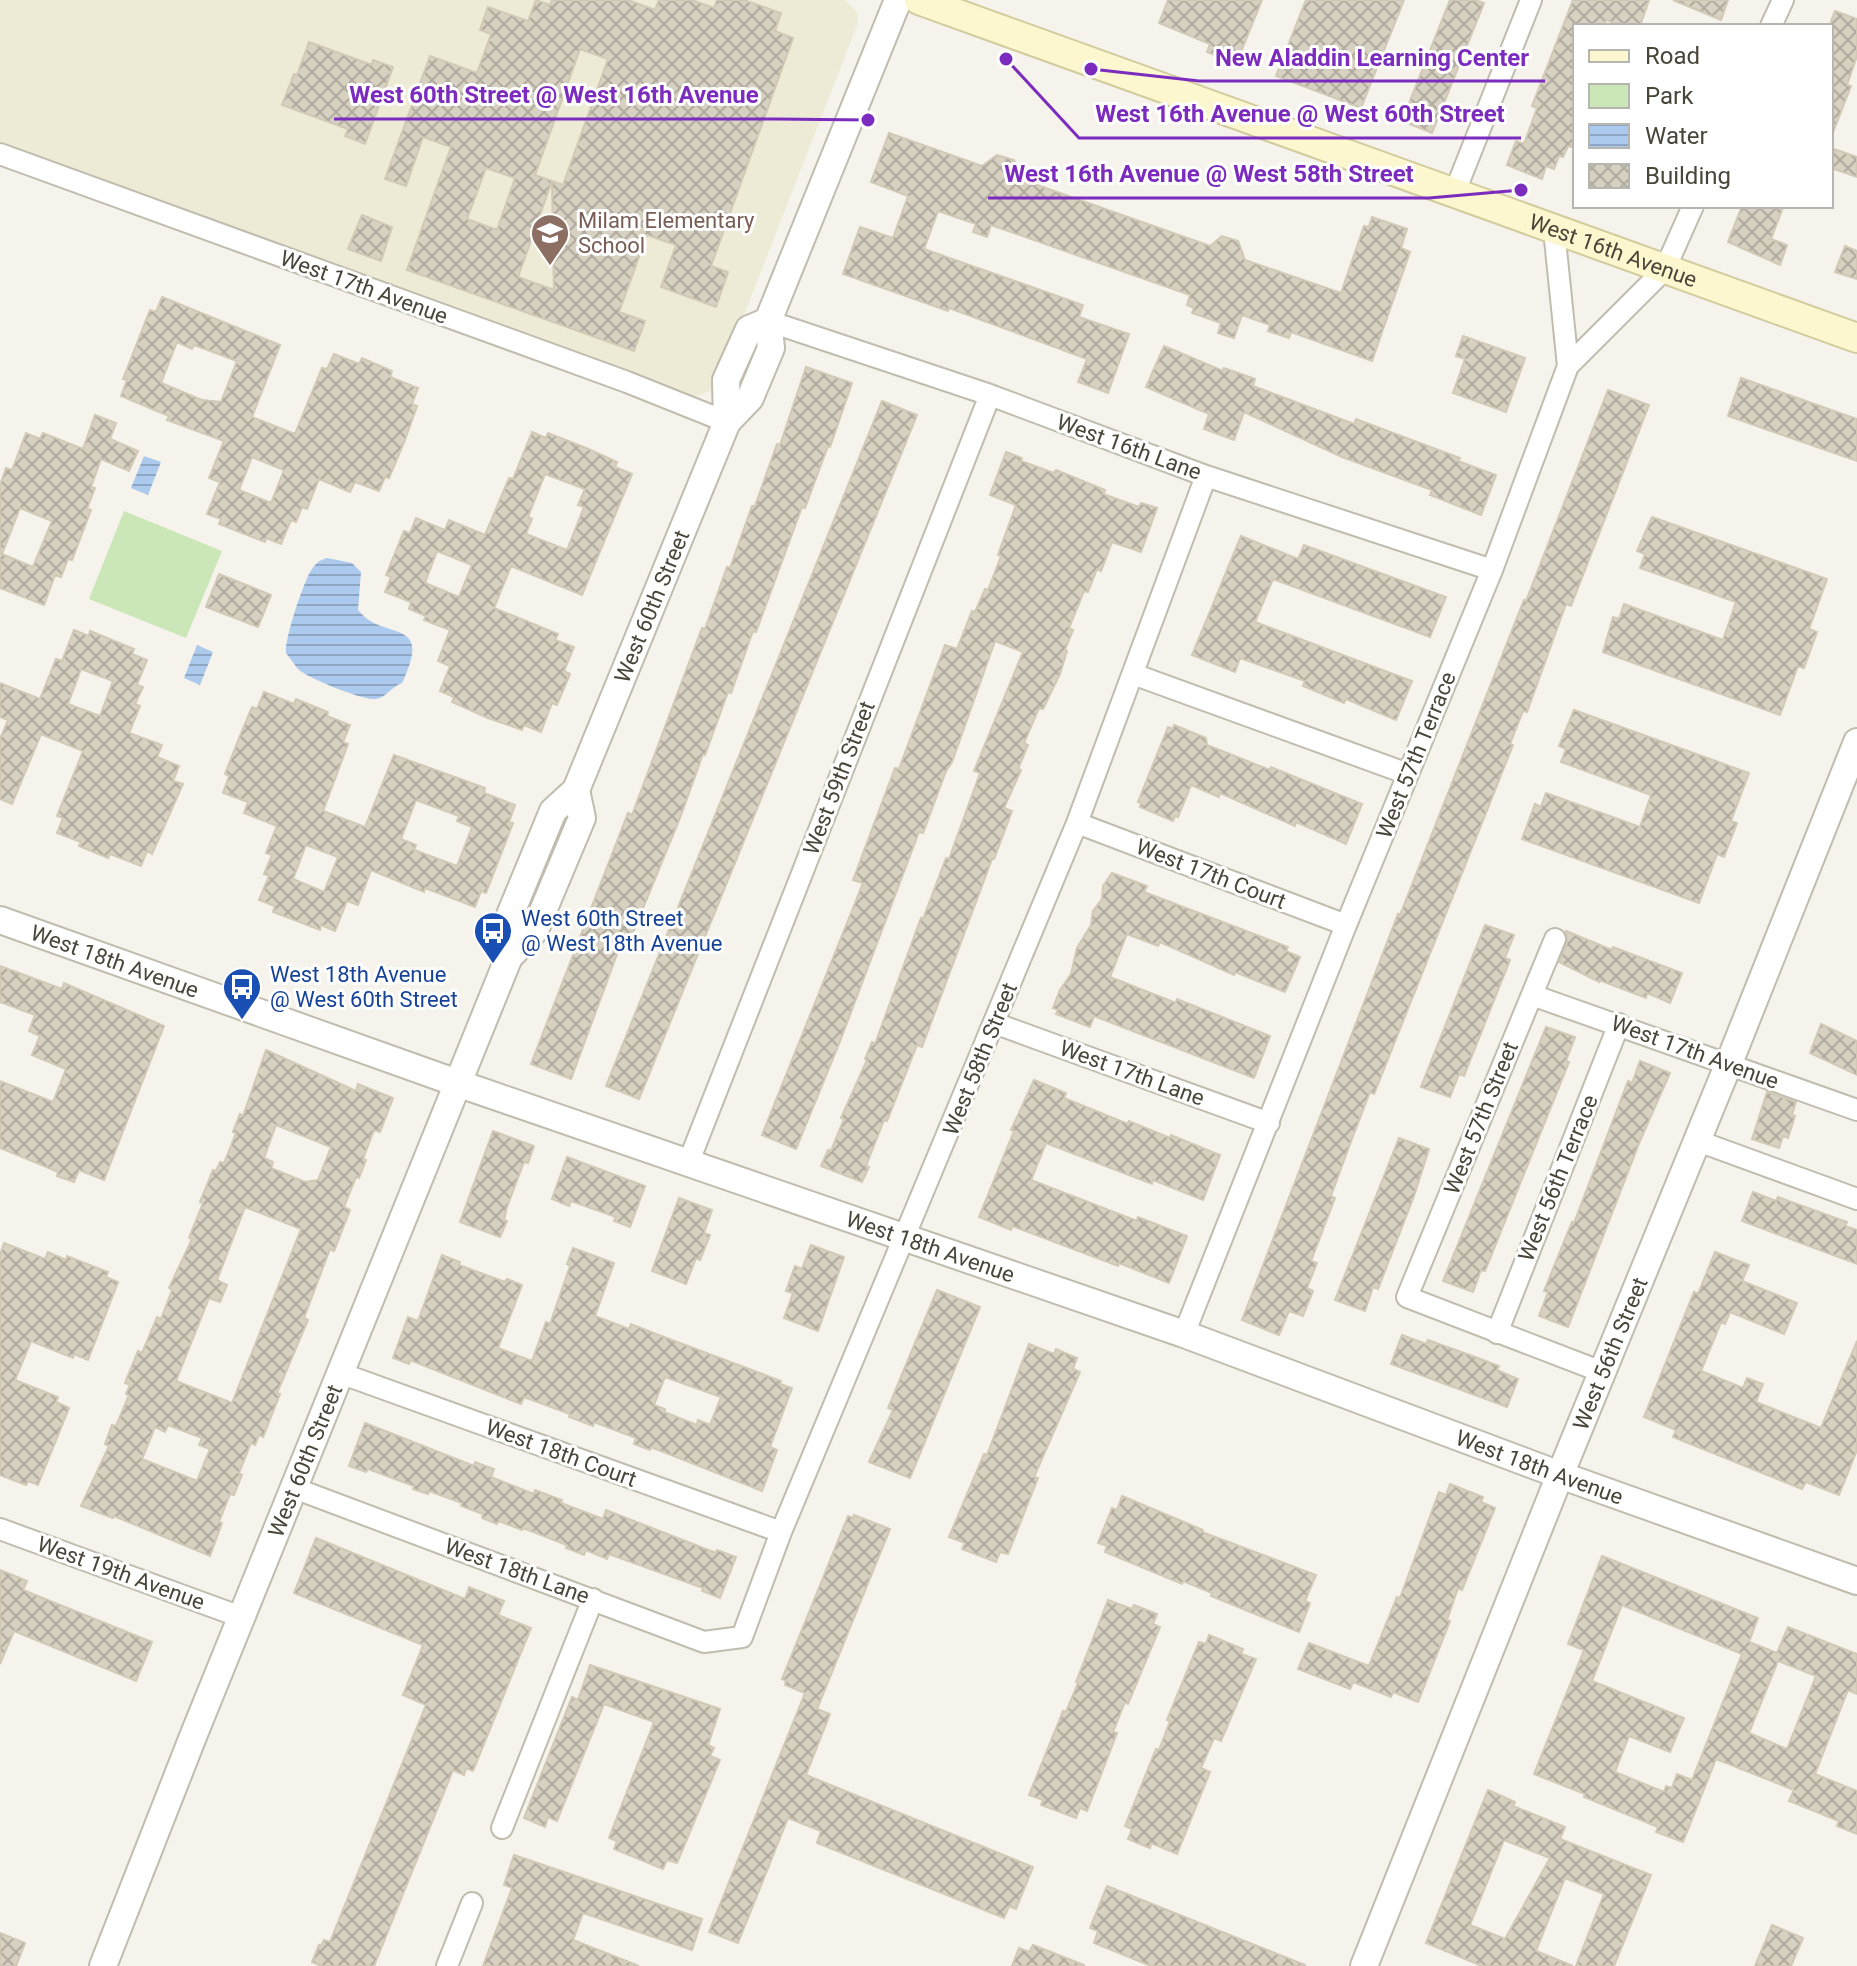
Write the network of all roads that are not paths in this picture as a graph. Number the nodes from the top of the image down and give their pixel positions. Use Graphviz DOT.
graph roads {
  1 [pos="898,0"];
  2 [pos="919,0"];
  3 [pos="1531,0"];
  4 [pos="1783,0"];
  5 [pos="1772,24"];
  6 [pos="0,154"];
  7 [pos="1454,194"];
  8 [pos="1692,208"];
  9 [pos="1554,230"];
  10 [pos="1665,269"];
  11 [pos="768,321"];
  12 [pos="1857,338"];
  13 [pos="1568,366"];
  14 [pos="990,395"];
  15 [pos="727,422"];
  16 [pos="1206,476"];
  17 [pos="1492,570"];
  18 [pos="1133,674"];
  19 [pos="1857,742"];
  20 [pos="1408,774"];
  21 [pos="1077,823"];
  22 [pos="0,920"];
  23 [pos="1346,925"];
  24 [pos="1555,939"];
  25 [pos="1532,995"];
  26 [pos="994,1023"];
  27 [pos="1619,1024"];
  28 [pos="1729,1063"];
  29 [pos="457,1083"];
  30 [pos="1857,1110"];
  31 [pos="1269,1123"];
  32 [pos="1698,1141"];
  33 [pos="689,1161"];
  34 [pos="1857,1199"];
  35 [pos="906,1237"];
  36 [pos="1497,1333"];
  37 [pos="1184,1334"];
  38 [pos="1602,1372"];
  39 [pos="340,1373"];
  40 [pos="1560,1475"];
  41 [pos="294,1488"];
  42 [pos="0,1529"];
  43 [pos="781,1532"];
  44 [pos="1857,1581"];
  45 [pos="593,1599"];
  46 [pos="241,1617"];
  47 [pos="742,1637"];
  48 [pos="502,1828"];
  49 [pos="472,1903"];
  50 [pos="103,1966"];
  51 [pos="447,1966"];
  52 [pos="1364,1966"];
  1 -- 11 [label="street, West 60th Street"];
  2 -- 7 [label="main road, West 16th Avenue"];
  3 -- 7 [label="street"];
  4 -- 5 [label="street"];
  6 -- 15 [label="street, West 17th Avenue"];
  7 -- 9 [label="main road, West 16th Avenue"];
  8 -- 10 [label="street, West 57th Terrace"];
  9 -- 10 [label="main road, West 16th Avenue"];
  9 -- 13 [label="street"];
  10 -- 12 [label="main road, West 16th Avenue"];
  10 -- 13 [label="street, West 57th Terrace"];
  11 -- 14 [label="street, West 16th Lane"];
  11 -- 15 [label="street, West 60th Street"];
  13 -- 17 [label="street, West 57th Terrace"];
  14 -- 16 [label="street, West 16th Lane"];
  14 -- 33 [label="street, West 59th Street"];
  15 -- 29 [label="street, West 60th Street"];
  16 -- 17 [label="street, West 16th Lane"];
  16 -- 18 [label="street, West 58th Street"];
  17 -- 20 [label="street, West 57th Terrace"];
  18 -- 20 [label="street"];
  18 -- 21 [label="street, West 58th Street"];
  19 -- 28 [label="street, West 56th Street"];
  20 -- 23 [label="street, West 57th Terrace"];
  21 -- 23 [label="street, West 17th Court"];
  21 -- 26 [label="street, West 58th Street"];
  22 -- 29 [label="street, West 18th Avenue"];
  23 -- 31 [label="street, West 57th Terrace"];
  24 -- 25 [label="street, West 57th Street"];
  25 -- 27 [label="street, West 17th Avenue"];
  25 -- 36 [label="street, West 57th Street"];
  26 -- 31 [label="street, West 17th Lane"];
  26 -- 35 [label="street, West 58th Street"];
  27 -- 28 [label="street, West 17th Avenue"];
  27 -- 36 [label="street, West 56th Terrace"];
  28 -- 30 [label="street, West 17th Avenue"];
  28 -- 32 [label="street, West 56th Street"];
  29 -- 33 [label="street, West 18th Avenue"];
  29 -- 39 [label="street, West 60th Street"];
  31 -- 37 [label="street, West 57th Terrace"];
  32 -- 34 [label="street"];
  32 -- 38 [label="street, West 56th Street"];
  33 -- 35 [label="street, West 18th Avenue"];
  35 -- 37 [label="street, West 18th Avenue"];
  35 -- 43 [label="street, West 58th Street"];
  36 -- 38 [label="street"];
  37 -- 40 [label="street, West 18th Avenue"];
  38 -- 40 [label="street, West 56th Street"];
  39 -- 41 [label="street, West 60th Street"];
  39 -- 43 [label="street, West 18th Court"];
  40 -- 44 [label="street, West 18th Avenue"];
  40 -- 52 [label="street, West 56th Street"];
  41 -- 45 [label="street, West 18th Lane"];
  41 -- 46 [label="street, West 60th Street"];
  42 -- 46 [label="street, West 19th Avenue"];
  43 -- 47 [label="street, West 58th Street"];
  45 -- 47 [label="street, West 18th Lane"];
  45 -- 48 [label="street"];
  46 -- 50 [label="street, West 60th Street"];
  49 -- 51 [label="street"];
}
